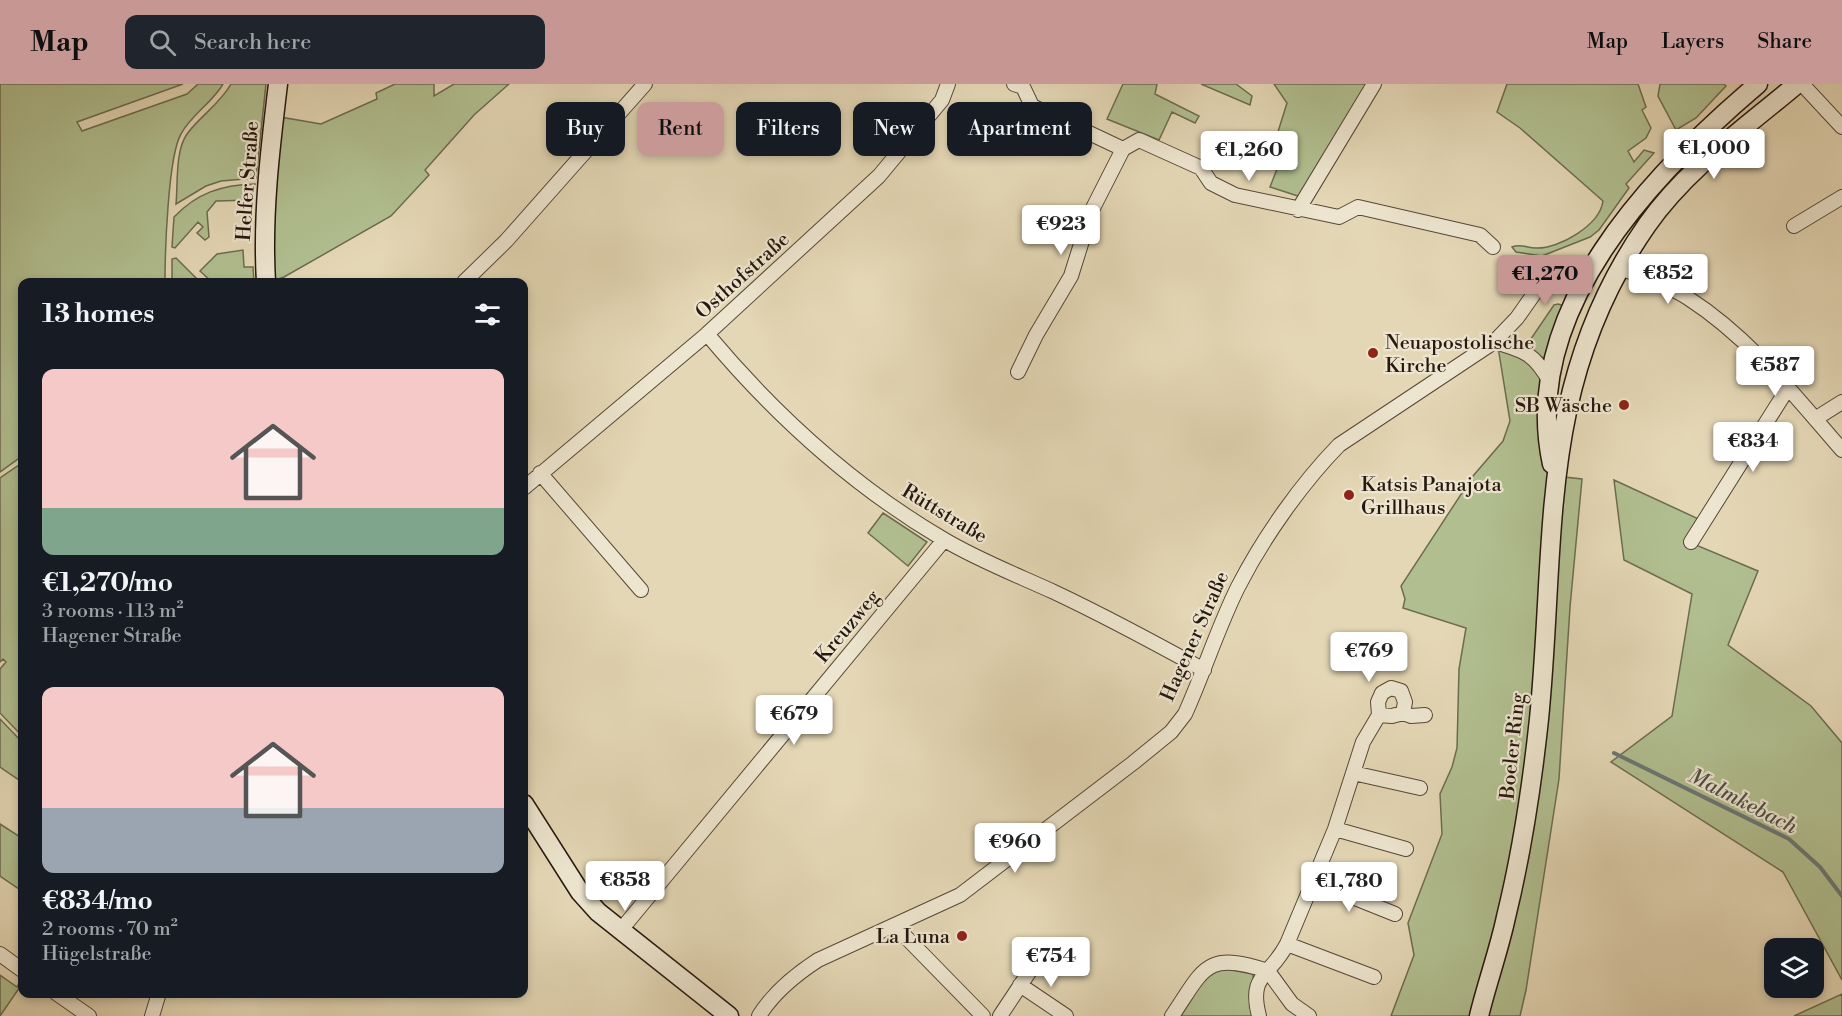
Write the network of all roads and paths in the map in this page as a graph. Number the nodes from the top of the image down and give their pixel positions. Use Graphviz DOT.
graph roads {
  1 [pos="278,84"];
  2 [pos="645,84"];
  3 [pos="948,84"];
  4 [pos="1014,84"];
  5 [pos="1374,84"];
  6 [pos="1758,84"];
  7 [pos="1797,84"];
  8 [pos="1802,84"];
  9 [pos="1842,127"];
  10 [pos="1123,149"];
  11 [pos="1842,197"];
  12 [pos="1298,210"];
  13 [pos="1794,226"];
  14 [pos="1493,247"];
  15 [pos="1596,263"];
  16 [pos="1621,268"];
  17 [pos="266,278"];
  18 [pos="468,278"];
  19 [pos="707,334"];
  20 [pos="1494,342"];
  21 [pos="1018,372"];
  22 [pos="1550,382"];
  23 [pos="1788,388"];
  24 [pos="1842,402"];
  25 [pos="1815,420"];
  26 [pos="1842,450"];
  27 [pos="540,474"];
  28 [pos="1555,476"];
  29 [pos="528,484"];
  30 [pos="944,540"];
  31 [pos="1691,542"];
  32 [pos="641,590"];
  33 [pos="1204,670"];
  34 [pos="1403,712"];
  35 [pos="1379,715"];
  36 [pos="1425,715"];
  37 [pos="1353,774"];
  38 [pos="1420,788"];
  39 [pos="528,810"];
  40 [pos="1335,830"];
  41 [pos="1406,849"];
  42 [pos="1315,882"];
  43 [pos="1395,914"];
  44 [pos="895,926"];
  45 [pos="620,931"];
  46 [pos="1287,944"];
  47 [pos="1047,945"];
  48 [pos="0,954"];
  49 [pos="18,966"];
  50 [pos="1268,971"];
  51 [pos="1374,977"];
  52 [pos="1020,985"];
  53 [pos="63,998"];
  54 [pos="157,998"];
  55 [pos="89,1016"];
  56 [pos="152,1016"];
  57 [pos="729,1016"];
  58 [pos="759,1016"];
  59 [pos="982,1016"];
  60 [pos="1000,1016"];
  61 [pos="1066,1016"];
  62 [pos="1172,1016"];
  63 [pos="1259,1016"];
  64 [pos="1309,1016"];
  65 [pos="1479,1016"];
  1 -- 17 [label="main road, Helfer Straße"];
  2 -- 18 [label="street"];
  3 -- 19 [label="street, Osthofstraße"];
  4 -- 10 [label="street"];
  5 -- 12 [label="street"];
  6 -- 15 [label="main road"];
  7 -- 16 [label="main road"];
  8 -- 9 [label="street"];
  10 -- 12 [label="street"];
  10 -- 21 [label="street"];
  11 -- 13 [label="street"];
  12 -- 14 [label="street"];
  15 -- 16 [label="main road, Hagener Straße"];
  15 -- 20 [label="street, Hagener Straße"];
  15 -- 22 [label="main road, Boeler Ring"];
  16 -- 23 [label="street"];
  16 -- 28 [label="main road, Boeler Ring"];
  19 -- 27 [label="street, Osthofstraße"];
  19 -- 30 [label="street, Rüttstraße"];
  20 -- 22 [label="street"];
  20 -- 33 [label="street, Hagener Straße"];
  22 -- 28 [label="main road, Boeler Ring"];
  23 -- 25 [label="street"];
  23 -- 31 [label="street"];
  24 -- 25 [label="street"];
  25 -- 26 [label="street"];
  27 -- 29 [label="street, Osthofstraße"];
  27 -- 32 [label="street"];
  28 -- 65 [label="main road, Boeler Ring"];
  30 -- 33 [label="street, Rüttstraße"];
  30 -- 45 [label="street, Kreuzweg"];
  33 -- 44 [label="street, Hagener Straße"];
  34 -- 35 [label="street"];
  34 -- 35 [label="street"];
  34 -- 36 [label="street"];
  35 -- 37 [label="street"];
  37 -- 38 [label="street"];
  37 -- 40 [label="street"];
  39 -- 45 [label="main road"];
  40 -- 41 [label="street"];
  40 -- 42 [label="street"];
  42 -- 43 [label="street"];
  42 -- 46 [label="street"];
  44 -- 58 [label="street, Hagener Straße"];
  44 -- 59 [label="street"];
  45 -- 57 [label="main road"];
  46 -- 50 [label="street"];
  46 -- 51 [label="street"];
  47 -- 52 [label="street"];
  48 -- 49 [label="street"];
  50 -- 62 [label="street"];
  50 -- 63 [label="street"];
  50 -- 64 [label="street"];
  52 -- 60 [label="street"];
  52 -- 61 [label="street"];
  53 -- 55 [label="street"];
  54 -- 56 [label="street"];
}
